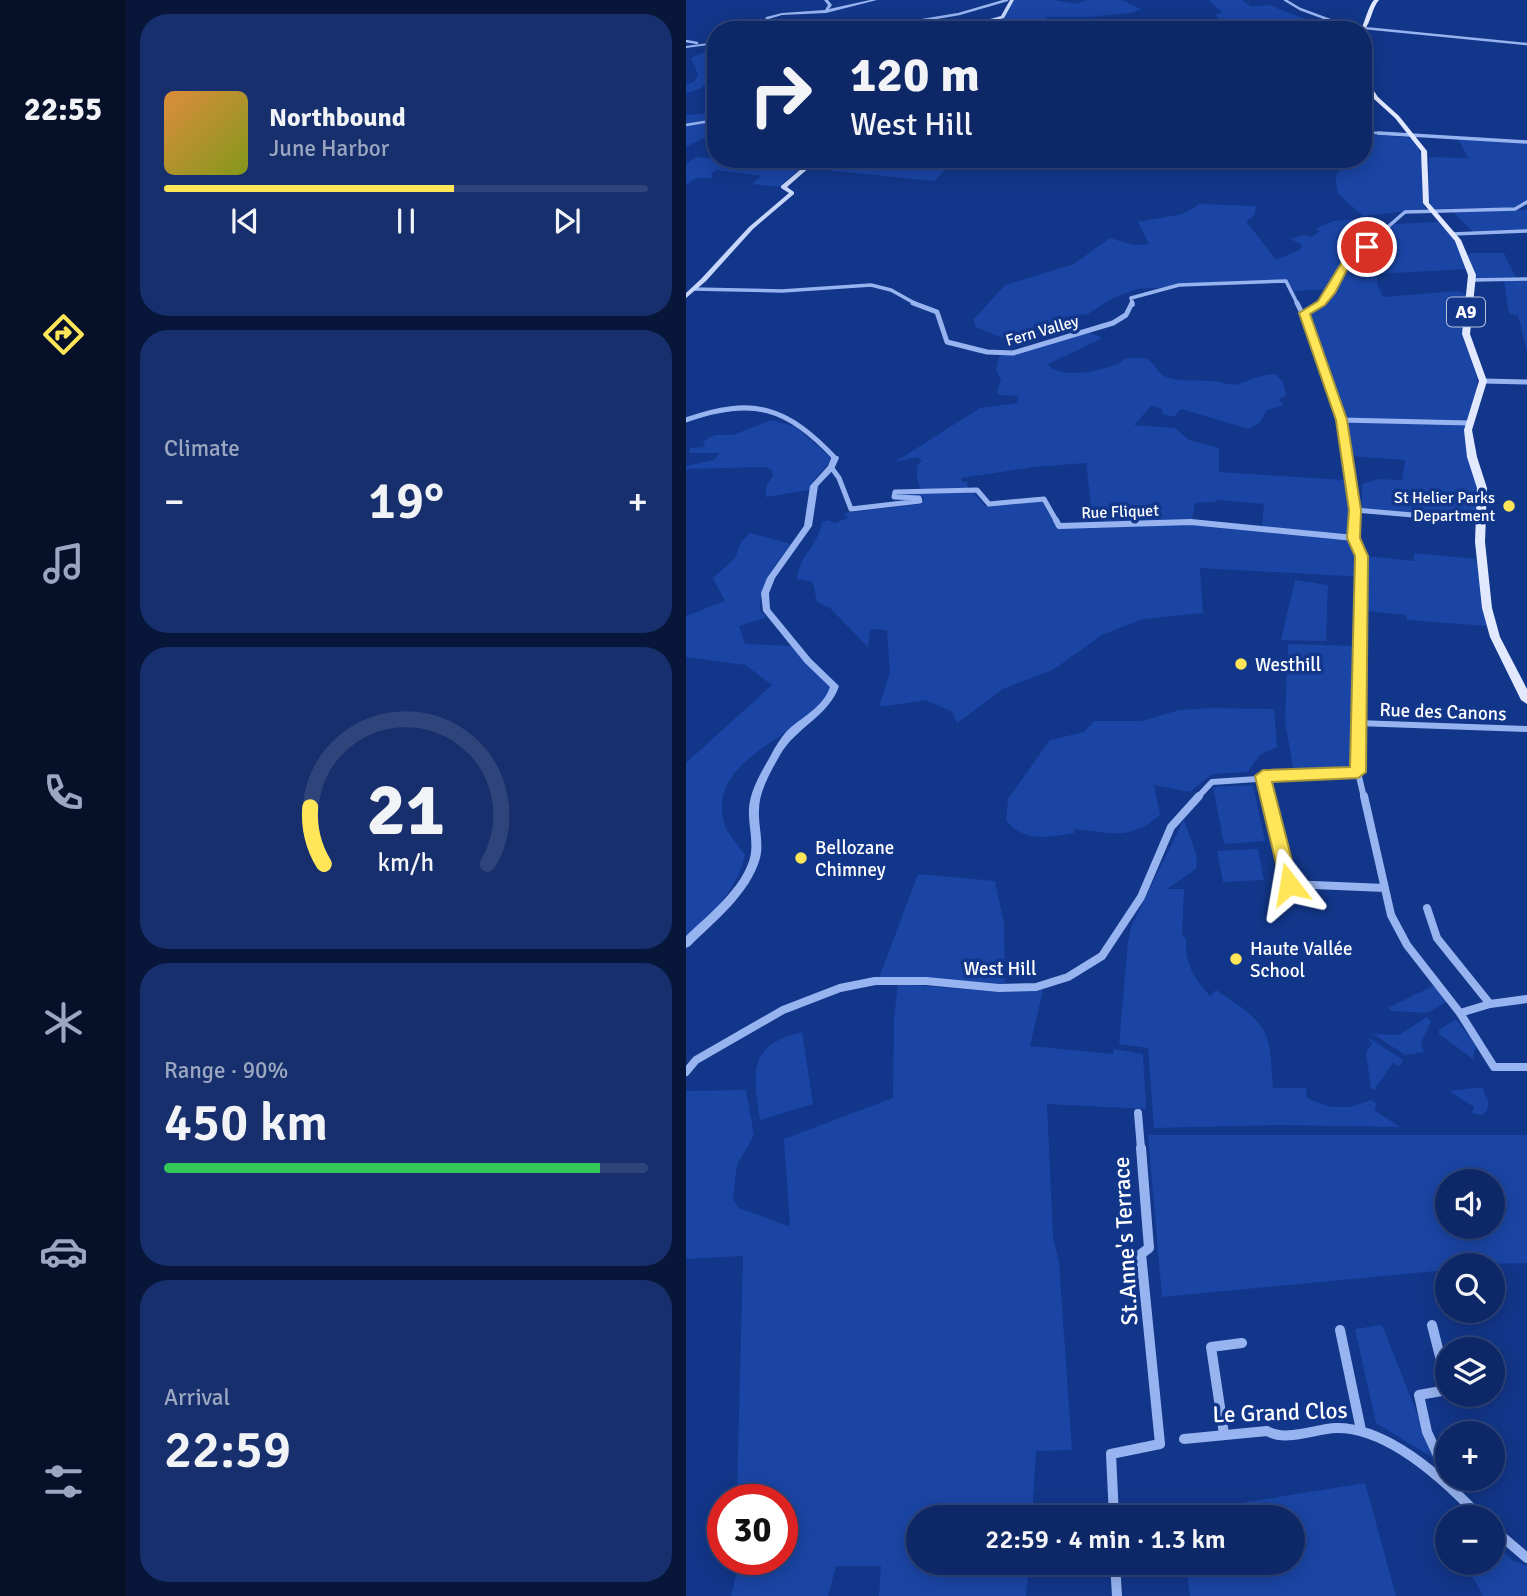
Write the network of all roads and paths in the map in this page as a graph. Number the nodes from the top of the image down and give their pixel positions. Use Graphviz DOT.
graph roads {
  1 [pos="826,0"];
  2 [pos="875,0"];
  3 [pos="1010,0"];
  4 [pos="1285,0"];
  5 [pos="1377,0"];
  6 [pos="826,12"];
  7 [pos="766,21"];
  8 [pos="919,21"];
  9 [pos="988,21"];
  10 [pos="1337,21"];
  11 [pos="1367,21"];
  12 [pos="1372,30"];
  13 [pos="686,41"];
  14 [pos="697,43"];
  15 [pos="707,43"];
  16 [pos="1527,44"];
  17 [pos="686,47"];
  18 [pos="1372,92"];
  19 [pos="707,122"];
  20 [pos="686,125"];
  21 [pos="1372,133"];
  22 [pos="1412,135"];
  23 [pos="1527,142"];
  24 [pos="805,168"];
  25 [pos="1527,202"];
  26 [pos="1430,210"];
  27 [pos="1527,231"];
  28 [pos="1453,234"];
  29 [pos="1527,279"];
  30 [pos="1472,280"];
  31 [pos="689,292"];
  32 [pos="1304,313"];
  33 [pos="1483,381"];
  34 [pos="1527,382"];
  35 [pos="686,420"];
  36 [pos="1341,420"];
  37 [pos="1470,422"];
  38 [pos="833,462"];
  39 [pos="1355,510"];
  40 [pos="1482,521"];
  41 [pos="1354,538"];
  42 [pos="1524,687"];
  43 [pos="1527,700"];
  44 [pos="1357,723"];
  45 [pos="1527,729"];
  46 [pos="1358,772"];
  47 [pos="1263,776"];
  48 [pos="1385,888"];
  49 [pos="1427,908"];
  50 [pos="686,943"];
  51 [pos="1527,999"];
  52 [pos="1490,1004"];
  53 [pos="1461,1013"];
  54 [pos="1527,1068"];
  55 [pos="686,1072"];
  56 [pos="1138,1113"];
  57 [pos="1432,1325"];
  58 [pos="1340,1330"];
  59 [pos="1435,1337"];
  60 [pos="1242,1343"];
  61 [pos="1435,1392"];
  62 [pos="1361,1430"];
  63 [pos="1224,1434"];
  64 [pos="1184,1439"];
  65 [pos="1435,1450"];
  66 [pos="1435,1471"];
  67 [pos="1458,1491"];
  68 [pos="1113,1505"];
  69 [pos="1470,1505"];
  70 [pos="1505,1539"];
  71 [pos="1527,1558"];
  72 [pos="1116,1575"];
  73 [pos="1117,1596"];
  1 -- 6 [label="street"];
  2 -- 6 [label="street"];
  3 -- 8 [label="street"];
  3 -- 9 [label="main road"];
  4 -- 10 [label="street"];
  5 -- 11 [label="main road"];
  6 -- 7 [label="street"];
  12 -- 16 [label="street"];
  13 -- 14 [label="street"];
  14 -- 15 [label="street"];
  14 -- 17 [label="street"];
  18 -- 22 [label="main road"];
  19 -- 20 [label="street"];
  21 -- 22 [label="street"];
  22 -- 23 [label="street"];
  22 -- 26 [label="main road"];
  24 -- 31 [label="main road"];
  25 -- 26 [label="street"];
  26 -- 28 [label="main road, A9"];
  26 -- 32 [label="street"];
  27 -- 28 [label="street"];
  28 -- 30 [label="main road, A9"];
  29 -- 30 [label="street"];
  30 -- 33 [label="main road, A9"];
  31 -- 32 [label="street, Fern Valley"];
  32 -- 36 [label="street"];
  33 -- 34 [label="street"];
  33 -- 37 [label="main road"];
  35 -- 38 [label="street"];
  36 -- 37 [label="street"];
  36 -- 39 [label="street"];
  37 -- 40 [label="main road"];
  38 -- 41 [label="street, Rue Fliquet"];
  38 -- 50 [label="street"];
  39 -- 40 [label="street"];
  39 -- 41 [label="street"];
  40 -- 42 [label="main road"];
  41 -- 44 [label="street"];
  42 -- 43 [label="main road"];
  44 -- 45 [label="street, Rue des Canons"];
  44 -- 46 [label="street"];
  46 -- 47 [label="street, West Hill"];
  46 -- 48 [label="street"];
  47 -- 48 [label="street"];
  47 -- 55 [label="street, West Hill"];
  48 -- 53 [label="street"];
  49 -- 52 [label="street"];
  51 -- 52 [label="street"];
  52 -- 53 [label="street"];
  53 -- 54 [label="street"];
  56 -- 68 [label="street, St.Anne's Terrace"];
  57 -- 59 [label="street"];
  58 -- 62 [label="street, Le Grand Clos"];
  60 -- 63 [label="street"];
  61 -- 65 [label="street"];
  62 -- 63 [label="street, Le Grand Clos"];
  62 -- 66 [label="street"];
  63 -- 64 [label="street, Le Grand Clos"];
  67 -- 69 [label="street"];
  70 -- 71 [label="street"];
  72 -- 73 [label="street"];
}
